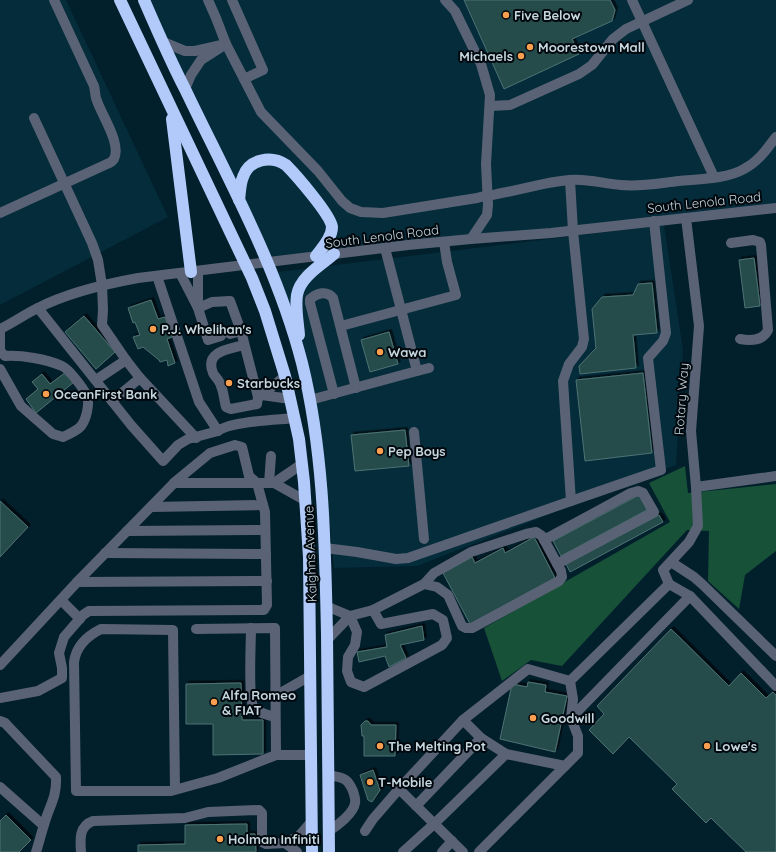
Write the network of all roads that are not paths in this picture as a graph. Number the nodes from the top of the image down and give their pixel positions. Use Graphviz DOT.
graph roads {
  1 [pos="54,0"];
  2 [pos="120,0"];
  3 [pos="144,0"];
  4 [pos="208,0"];
  5 [pos="232,0"];
  6 [pos="445,0"];
  7 [pos="632,0"];
  8 [pos="688,0"];
  9 [pos="641,21"];
  10 [pos="163,42"];
  11 [pos="226,44"];
  12 [pos="244,79"];
  13 [pos="185,89"];
  14 [pos="170,106"];
  15 [pos="490,106"];
  16 [pos="34,118"];
  17 [pos="776,137"];
  18 [pos="714,177"];
  19 [pos="570,180"];
  20 [pos="64,184"];
  21 [pos="487,195"];
  22 [pos="239,201"];
  23 [pos="776,208"];
  24 [pos="0,213"];
  25 [pos="686,218"];
  26 [pos="654,221"];
  27 [pos="573,231"];
  28 [pos="471,239"];
  29 [pos="444,242"];
  30 [pos="731,242"];
  31 [pos="385,248"];
  32 [pos="334,254"];
  33 [pos="316,256"];
  34 [pos="267,262"];
  35 [pos="246,265"];
  36 [pos="189,272"];
  37 [pos="157,276"];
  38 [pos="102,285"];
  39 [pos="38,308"];
  40 [pos="198,308"];
  41 [pos="401,310"];
  42 [pos="340,326"];
  43 [pos="0,330"];
  44 [pos="241,331"];
  45 [pos="740,339"];
  46 [pos="244,345"];
  47 [pos="2,358"];
  48 [pos="126,360"];
  49 [pos="301,362"];
  50 [pos="429,368"];
  51 [pos="0,369"];
  52 [pos="417,371"];
  53 [pos="285,376"];
  54 [pos="140,378"];
  55 [pos="96,380"];
  56 [pos="356,388"];
  57 [pos="334,394"];
  58 [pos="260,396"];
  59 [pos="290,399"];
  60 [pos="310,400"];
  61 [pos="112,401"];
  62 [pos="295,418"];
  63 [pos="218,431"];
  64 [pos="414,432"];
  65 [pos="196,438"];
  66 [pos="270,456"];
  67 [pos="302,464"];
  68 [pos="776,476"];
  69 [pos="174,483"];
  70 [pos="257,483"];
  71 [pos="272,483"];
  72 [pos="696,487"];
  73 [pos="306,501"];
  74 [pos="571,502"];
  75 [pos="263,505"];
  76 [pos="151,506"];
  77 [pos="265,530"];
  78 [pos="127,531"];
  79 [pos="424,539"];
  80 [pos="544,540"];
  81 [pos="326,548"];
  82 [pos="105,553"];
  83 [pos="266,554"];
  84 [pos="671,562"];
  85 [pos="557,564"];
  86 [pos="267,581"];
  87 [pos="77,582"];
  88 [pos="424,584"];
  89 [pos="669,584"];
  90 [pos="690,596"];
  91 [pos="61,600"];
  92 [pos="326,606"];
  93 [pos="373,610"];
  94 [pos="350,616"];
  95 [pos="80,618"];
  96 [pos="252,628"];
  97 [pos="196,629"];
  98 [pos="327,640"];
  99 [pos="776,656"];
  100 [pos="0,665"];
  101 [pos="310,676"];
  102 [pos="570,681"];
  103 [pos="776,686"];
  104 [pos="275,696"];
  105 [pos="0,698"];
  106 [pos="275,717"];
  107 [pos="571,718"];
  108 [pos="464,720"];
  109 [pos="0,721"];
  110 [pos="481,738"];
  111 [pos="506,754"];
  112 [pos="276,755"];
  113 [pos="311,755"];
  114 [pos="565,766"];
  115 [pos="328,775"];
  116 [pos="0,787"];
  117 [pos="175,789"];
  118 [pos="399,789"];
  119 [pos="416,806"];
  120 [pos="312,821"];
  121 [pos="434,824"];
  122 [pos="44,825"];
  123 [pos="329,831"];
  124 [pos="365,831"];
  125 [pos="452,841"];
  126 [pos="285,843"];
  127 [pos="262,847"];
  128 [pos="331,850"];
  129 [pos="36,852"];
  130 [pos="81,852"];
  131 [pos="297,852"];
  132 [pos="312,852"];
  133 [pos="403,852"];
  134 [pos="442,852"];
  135 [pos="463,852"];
  136 [pos="479,852"];
  1 -- 20 [label="street"];
  2 -- 14 [label="highway, Kaighns Avenue"];
  3 -- 10 [label="highway"];
  4 -- 11 [label="street"];
  5 -- 12 [label="street"];
  6 -- 15 [label="street"];
  7 -- 9 [label="street"];
  8 -- 9 [label="street"];
  9 -- 15 [label="street"];
  9 -- 18 [label="street"];
  10 -- 11 [label="street"];
  10 -- 13 [label="highway"];
  11 -- 12 [label="street"];
  11 -- 13 [label="street"];
  12 -- 21 [label="street"];
  13 -- 22 [label="highway"];
  14 -- 35 [label="highway, Kaighns Avenue"];
  14 -- 36 [label="highway"];
  15 -- 21 [label="street"];
  16 -- 20 [label="street"];
  17 -- 18 [label="street"];
  18 -- 19 [label="street"];
  19 -- 21 [label="street"];
  19 -- 27 [label="street"];
  20 -- 24 [label="street"];
  20 -- 38 [label="street"];
  21 -- 28 [label="street"];
  22 -- 33 [label="highway"];
  22 -- 34 [label="highway"];
  23 -- 25 [label="street, South Lenola Road"];
  25 -- 26 [label="street, South Lenola Road"];
  25 -- 72 [label="street, Rotary Way"];
  26 -- 27 [label="street, South Lenola Road"];
  26 -- 74 [label="street"];
  27 -- 28 [label="street, South Lenola Road"];
  27 -- 74 [label="street"];
  28 -- 29 [label="street, South Lenola Road"];
  29 -- 31 [label="street, South Lenola Road"];
  29 -- 41 [label="street"];
  30 -- 45 [label="street"];
  31 -- 32 [label="street, South Lenola Road"];
  31 -- 41 [label="street"];
  32 -- 33 [label="street, South Lenola Road"];
  32 -- 49 [label="highway"];
  33 -- 34 [label="street, South Lenola Road"];
  34 -- 35 [label="street, South Lenola Road"];
  34 -- 49 [label="highway, Kaighns Avenue"];
  35 -- 36 [label="street, South Lenola Road"];
  35 -- 53 [label="highway, Kaighns Avenue"];
  36 -- 37 [label="street, South Lenola Road"];
  36 -- 40 [label="street"];
  36 -- 40 [label="street"];
  37 -- 38 [label="street, South Lenola Road"];
  37 -- 63 [label="street"];
  38 -- 39 [label="street, South Lenola Road"];
  38 -- 48 [label="street"];
  39 -- 43 [label="street, South Lenola Road"];
  39 -- 55 [label="street"];
  40 -- 44 [label="street"];
  40 -- 44 [label="street"];
  41 -- 42 [label="street"];
  41 -- 52 [label="street"];
  42 -- 56 [label="street"];
  42 -- 57 [label="street"];
  43 -- 47 [label="street"];
  44 -- 46 [label="street"];
  46 -- 58 [label="street"];
  46 -- 58 [label="street"];
  47 -- 51 [label="street"];
  48 -- 54 [label="street"];
  48 -- 55 [label="street"];
  49 -- 60 [label="highway, Kaighns Avenue"];
  50 -- 52 [label="street"];
  52 -- 56 [label="street"];
  53 -- 58 [label="street"];
  53 -- 59 [label="highway, Kaighns Avenue"];
  54 -- 61 [label="street"];
  54 -- 65 [label="street"];
  55 -- 61 [label="street"];
  56 -- 57 [label="street"];
  57 -- 60 [label="street"];
  58 -- 59 [label="street"];
  59 -- 62 [label="highway, Kaighns Avenue"];
  60 -- 81 [label="highway, Kaighns Avenue"];
  61 -- 65 [label="street"];
  62 -- 63 [label="street"];
  62 -- 67 [label="highway, Kaighns Avenue"];
  63 -- 65 [label="street"];
  64 -- 79 [label="street"];
  66 -- 71 [label="street"];
  67 -- 71 [label="street"];
  67 -- 73 [label="highway, Kaighns Avenue"];
  68 -- 72 [label="street"];
  69 -- 70 [label="street"];
  69 -- 70 [label="street"];
  69 -- 76 [label="street"];
  70 -- 71 [label="street"];
  70 -- 75 [label="street"];
  71 -- 73 [label="street"];
  72 -- 84 [label="street, Rotary Way"];
  73 -- 101 [label="highway, Kaighns Avenue"];
  74 -- 81 [label="street"];
  75 -- 76 [label="street"];
  75 -- 77 [label="street"];
  76 -- 78 [label="street"];
  77 -- 78 [label="street"];
  77 -- 83 [label="street"];
  78 -- 82 [label="street"];
  80 -- 85 [label="street"];
  80 -- 85 [label="street"];
  80 -- 88 [label="street"];
  81 -- 92 [label="highway, Kaighns Avenue"];
  82 -- 83 [label="street"];
  82 -- 87 [label="street"];
  83 -- 86 [label="street"];
  84 -- 89 [label="street, Rotary Way"];
  84 -- 99 [label="street"];
  85 -- 88 [label="street"];
  86 -- 87 [label="street"];
  86 -- 95 [label="street"];
  87 -- 91 [label="street"];
  88 -- 93 [label="street"];
  89 -- 90 [label="street"];
  89 -- 102 [label="street"];
  90 -- 103 [label="street"];
  90 -- 107 [label="street"];
  91 -- 95 [label="street"];
  91 -- 100 [label="street"];
  92 -- 94 [label="street"];
  92 -- 98 [label="highway, Kaighns Avenue"];
  93 -- 94 [label="street"];
  93 -- 94 [label="street"];
  94 -- 98 [label="street"];
  95 -- 105 [label="street"];
  96 -- 97 [label="street"];
  96 -- 104 [label="street"];
  96 -- 106 [label="street"];
  98 -- 115 [label="highway, Kaighns Avenue"];
  101 -- 104 [label="street"];
  101 -- 113 [label="highway, Kaighns Avenue"];
  102 -- 107 [label="street"];
  102 -- 108 [label="street"];
  104 -- 106 [label="street"];
  106 -- 112 [label="street"];
  107 -- 114 [label="street"];
  108 -- 110 [label="street"];
  108 -- 118 [label="street"];
  109 -- 122 [label="street"];
  110 -- 111 [label="street"];
  110 -- 119 [label="street"];
  111 -- 114 [label="street"];
  111 -- 121 [label="street"];
  112 -- 113 [label="street"];
  112 -- 117 [label="street"];
  113 -- 120 [label="highway, Kaighns Avenue"];
  114 -- 136 [label="street"];
  115 -- 123 [label="highway, Kaighns Avenue"];
  115 -- 123 [label="street"];
  116 -- 122 [label="street"];
  117 -- 117 [label="street"];
  118 -- 119 [label="street"];
  118 -- 124 [label="street"];
  119 -- 121 [label="street"];
  120 -- 126 [label="street"];
  120 -- 132 [label="highway, Kaighns Avenue"];
  121 -- 125 [label="street"];
  121 -- 133 [label="street"];
  122 -- 129 [label="street"];
  123 -- 128 [label="highway, Kaighns Avenue"];
  125 -- 134 [label="street"];
  125 -- 135 [label="street"];
  126 -- 127 [label="street"];
  126 -- 131 [label="street"];
  127 -- 130 [label="street"];
}
